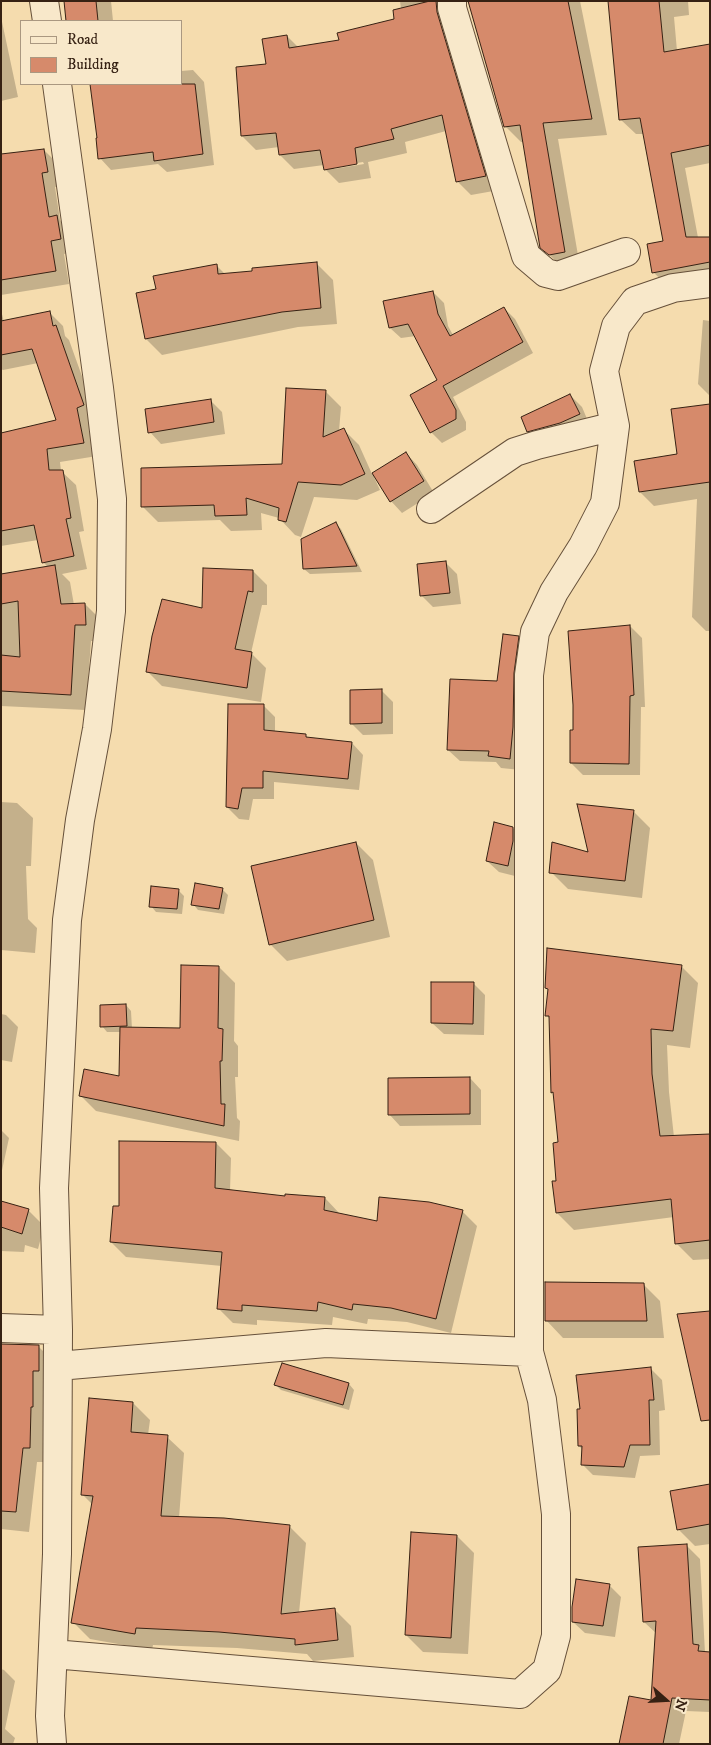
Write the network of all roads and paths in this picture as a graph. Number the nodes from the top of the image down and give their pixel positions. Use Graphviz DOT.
graph roads {
  1 [pos="44,1"];
  2 [pos="452,1"];
  3 [pos="47,20"];
  4 [pos="57,85"];
  5 [pos="626,252"];
  6 [pos="710,283"];
  7 [pos="615,426"];
  8 [pos="431,508"];
  9 [pos="1,1328"];
  10 [pos="58,1330"];
  11 [pos="530,1352"];
  12 [pos="58,1366"];
  13 [pos="53,1654"];
  14 [pos="52,1744"];
  1 -- 3 [label="street"];
  2 -- 5 [label="street"];
  4 -- 10 [label="street"];
  6 -- 7 [label="street"];
  7 -- 8 [label="street"];
  7 -- 11 [label="street"];
  9 -- 10 [label="street"];
  10 -- 12 [label="street"];
  11 -- 12 [label="street"];
  11 -- 13 [label="street"];
  12 -- 13 [label="street"];
  13 -- 14 [label="street"];
}
